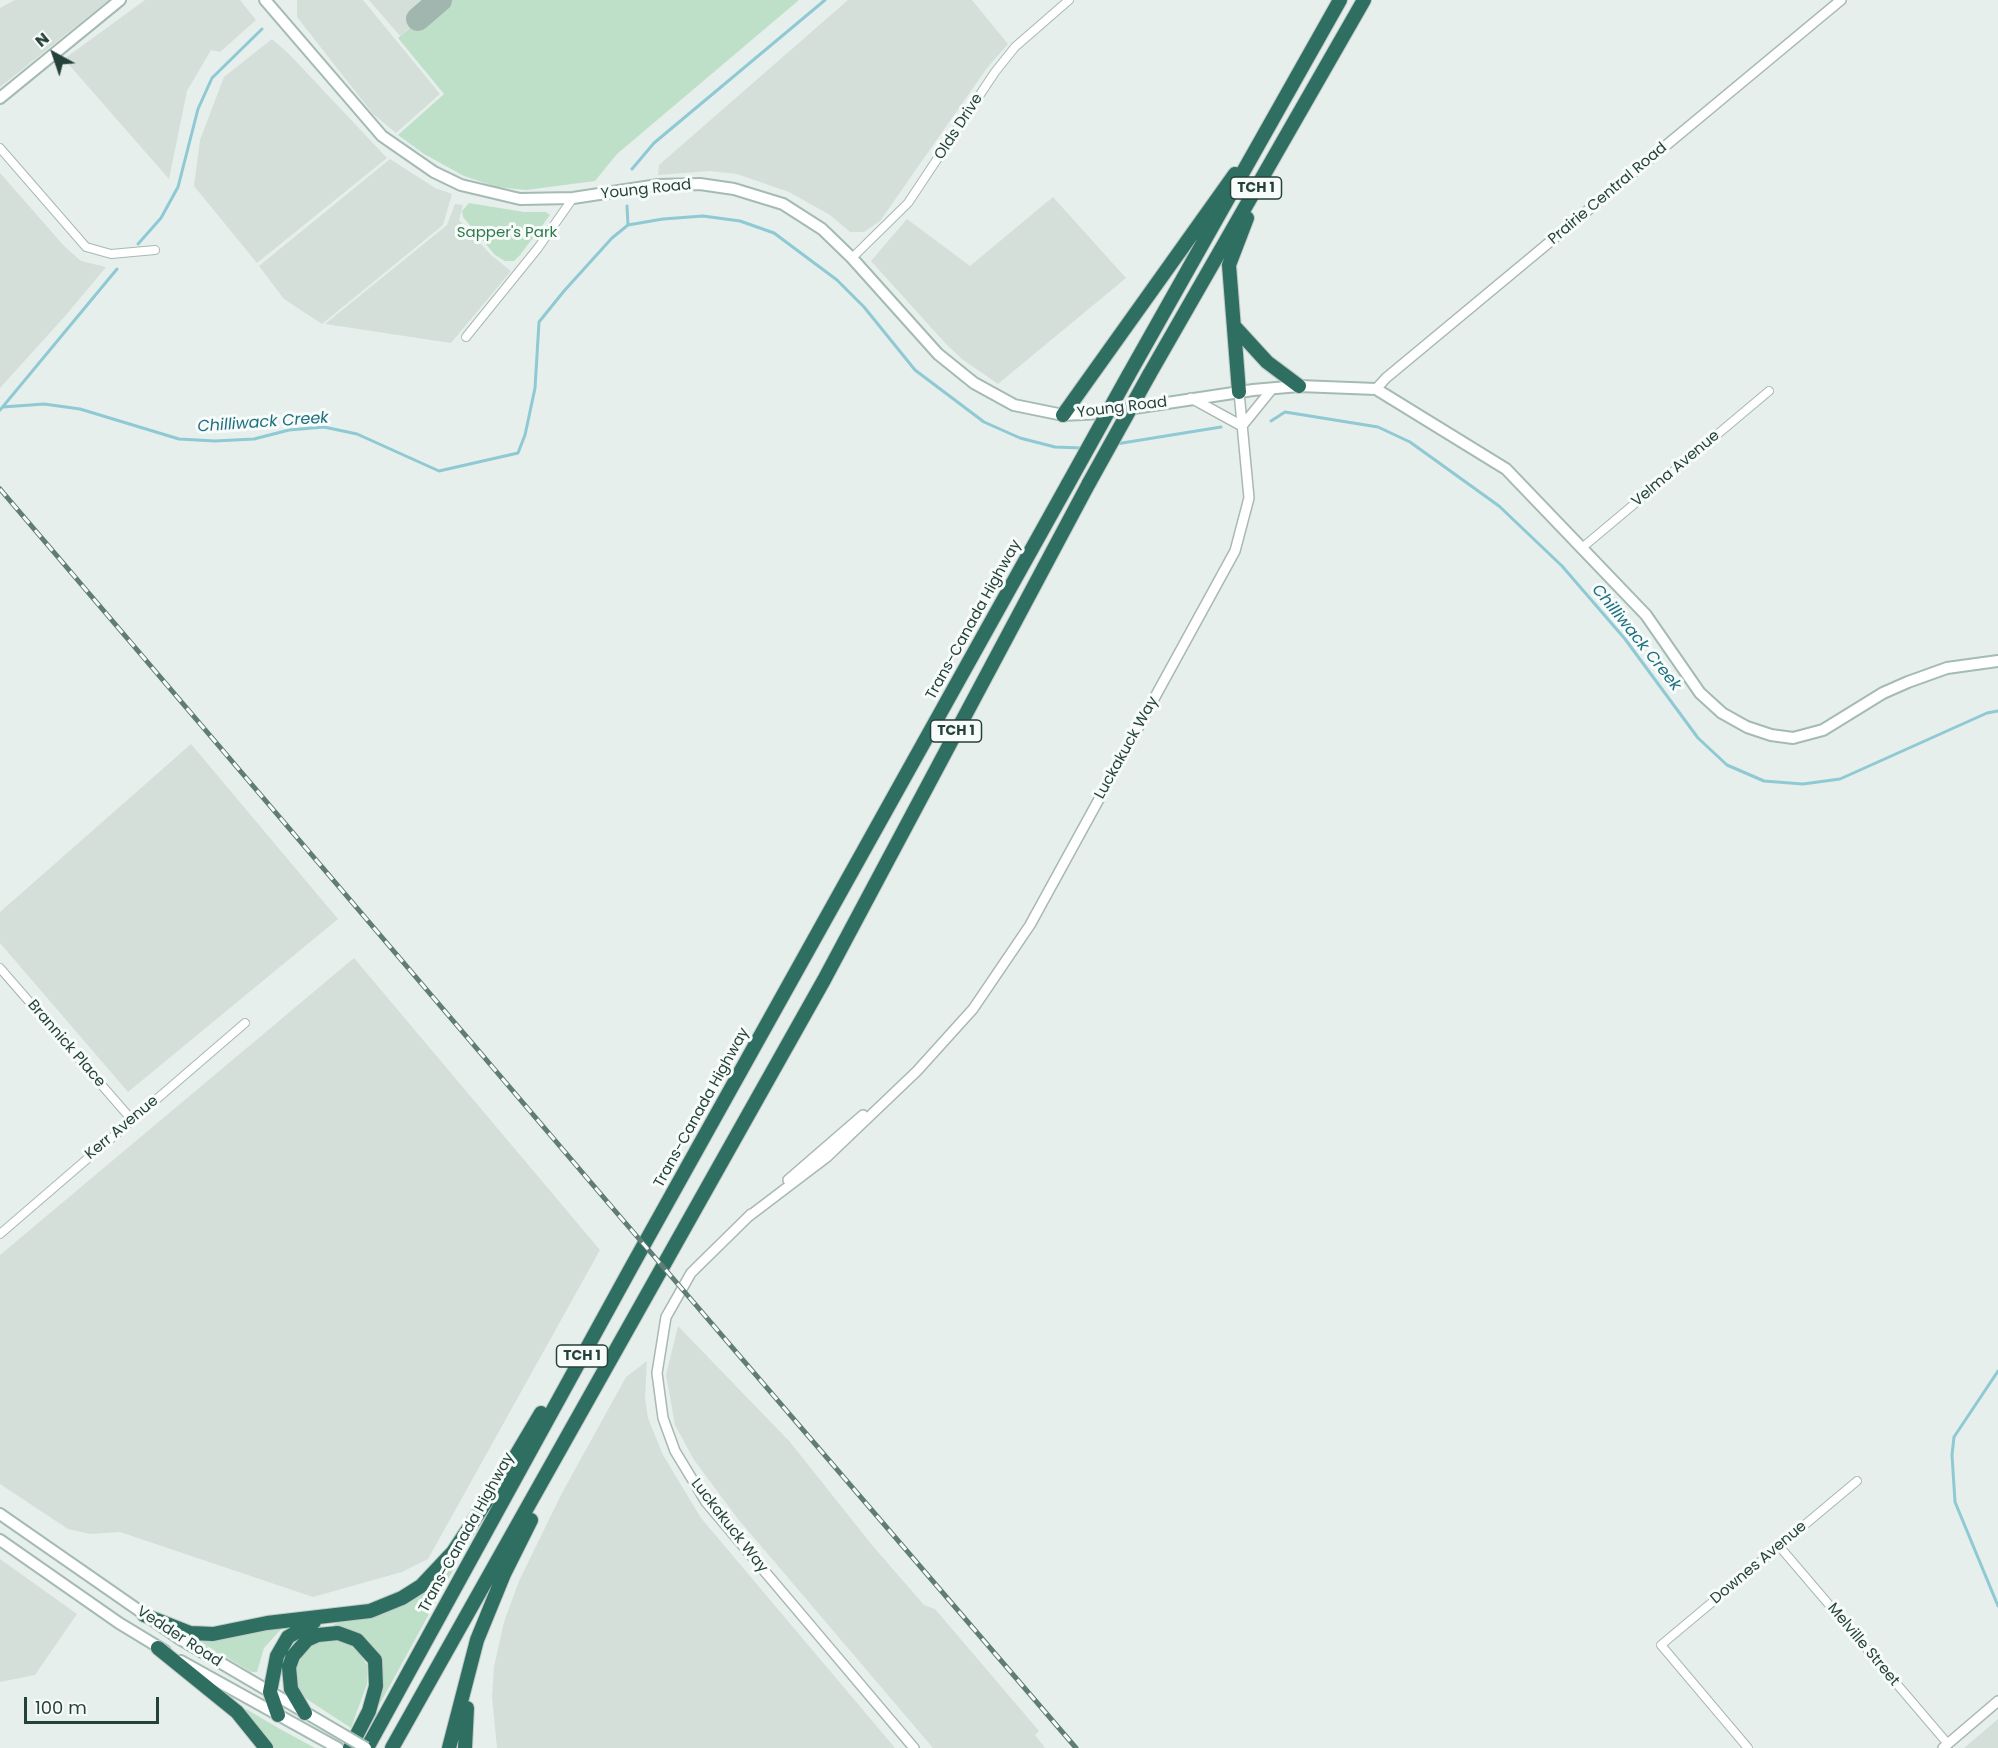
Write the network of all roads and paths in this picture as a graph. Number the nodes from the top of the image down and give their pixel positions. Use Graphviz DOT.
graph roads {
  1 [pos="120,0"];
  2 [pos="265,0"];
  3 [pos="1069,0"];
  4 [pos="1340,0"];
  5 [pos="1364,0"];
  6 [pos="1841,0"];
  7 [pos="1306,60"];
  8 [pos="1324,70"];
  9 [pos="0,98"];
  10 [pos="0,148"];
  11 [pos="573,198"];
  12 [pos="154,250"];
  13 [pos="852,258"];
  14 [pos="1234,326"];
  15 [pos="466,337"];
  16 [pos="1299,386"];
  17 [pos="1272,389"];
  18 [pos="1376,389"];
  19 [pos="1769,391"];
  20 [pos="1239,392"];
  21 [pos="1191,398"];
  22 [pos="1063,415"];
  23 [pos="1242,426"];
  24 [pos="1583,547"];
  25 [pos="1998,661"];
  26 [pos="0,968"];
  27 [pos="245,1023"];
  28 [pos="132,1120"];
  29 [pos="0,1234"];
  30 [pos="632,1266"];
  31 [pos="593,1392"];
  32 [pos="1857,1481"];
  33 [pos="0,1514"];
  34 [pos="0,1540"];
  35 [pos="1779,1545"];
  36 [pos="144,1615"];
  37 [pos="321,1618"];
  38 [pos="158,1648"];
  39 [pos="468,1683"];
  40 [pos="270,1692"];
  41 [pos="1998,1701"];
  42 [pos="305,1713"];
  43 [pos="278,1715"];
  44 [pos="1945,1746"];
  45 [pos="336,1747"];
  46 [pos="266,1748"];
  47 [pos="350,1748"];
  48 [pos="367,1748"];
  49 [pos="392,1748"];
  50 [pos="448,1748"];
  51 [pos="465,1748"];
  52 [pos="914,1748"];
  53 [pos="1748,1748"];
  1 -- 9 [label="main road"];
  2 -- 11 [label="main road, Young Road"];
  3 -- 13 [label="street, Olds Drive"];
  4 -- 7 [label="highway, TCH 1"];
  5 -- 8 [label="highway, TCH 1"];
  6 -- 18 [label="street, Prairie Central Road"];
  7 -- 22 [label="highway"];
  7 -- 30 [label="highway, Trans-Canada Highway / TCH 1, bridge"];
  8 -- 14 [label="highway"];
  8 -- 31 [label="highway, TCH 1, bridge"];
  10 -- 12 [label="street"];
  11 -- 13 [label="main road, Young Road"];
  11 -- 15 [label="street"];
  13 -- 22 [label="main road, Young Road"];
  14 -- 16 [label="highway"];
  14 -- 20 [label="highway"];
  16 -- 17 [label="main road, Young Road"];
  16 -- 18 [label="main road, Young Road"];
  17 -- 20 [label="main road, Young Road"];
  17 -- 23 [label="street"];
  18 -- 24 [label="main road"];
  19 -- 24 [label="street, Velma Avenue"];
  20 -- 21 [label="main road, Young Road"];
  20 -- 23 [label="street, Luckakuck Way"];
  21 -- 22 [label="main road, Young Road"];
  21 -- 23 [label="street"];
  23 -- 52 [label="street, Luckakuck Way"];
  24 -- 25 [label="main road"];
  26 -- 28 [label="street, Brannick Place"];
  27 -- 28 [label="street, Kerr Avenue"];
  28 -- 29 [label="street, Kerr Avenue"];
  30 -- 37 [label="highway"];
  30 -- 48 [label="highway, Trans-Canada Highway / TCH 1"];
  31 -- 39 [label="highway"];
  31 -- 49 [label="highway, TCH 1"];
  32 -- 35 [label="street, Downes Avenue"];
  33 -- 36 [label="main road, Vedder Road"];
  34 -- 38 [label="main road, Vedder Road"];
  35 -- 44 [label="street, Melville Street"];
  35 -- 53 [label="street, Downes Avenue"];
  36 -- 37 [label="highway"];
  36 -- 40 [label="main road, Vedder Road"];
  37 -- 40 [label="highway"];
  38 -- 43 [label="main road, Vedder Road"];
  38 -- 46 [label="highway"];
  39 -- 50 [label="highway"];
  39 -- 51 [label="highway"];
  40 -- 42 [label="main road, Vedder Road"];
  40 -- 43 [label="highway"];
  41 -- 44 [label="street"];
  42 -- 47 [label="highway"];
  42 -- 48 [label="main road, Vedder Road, bridge"];
  43 -- 45 [label="main road, Vedder Road"];
}
